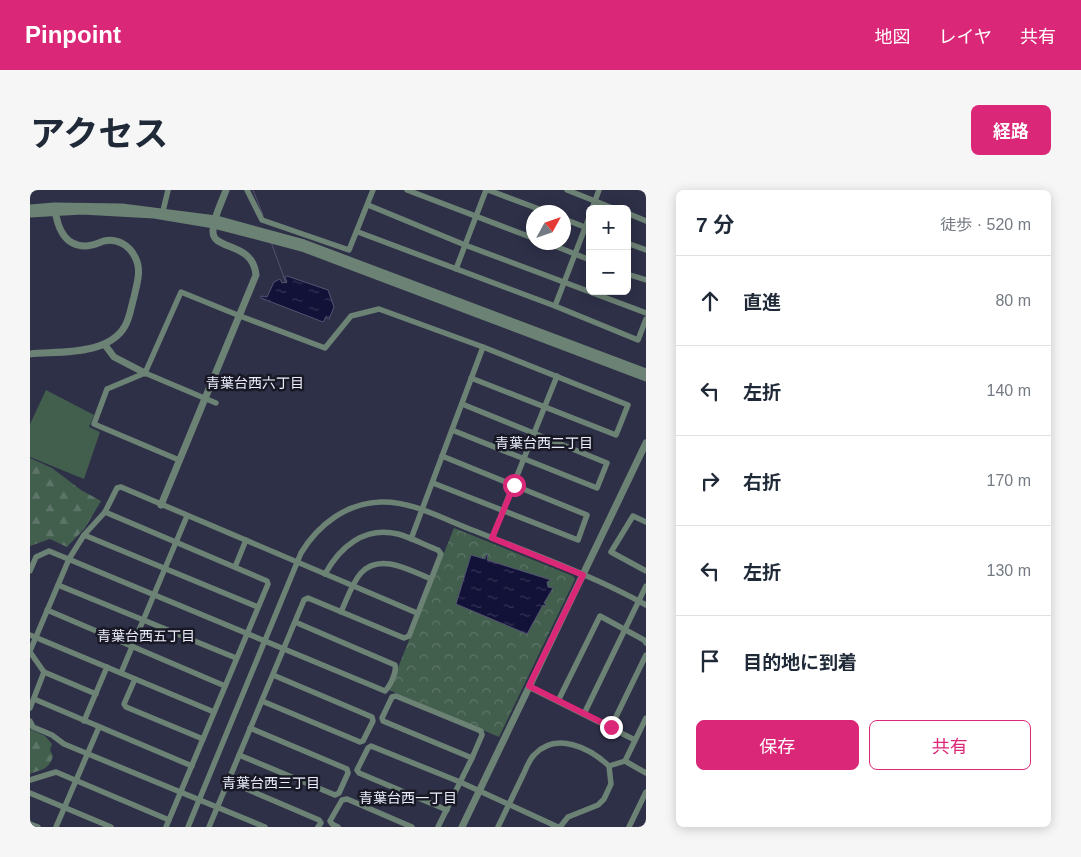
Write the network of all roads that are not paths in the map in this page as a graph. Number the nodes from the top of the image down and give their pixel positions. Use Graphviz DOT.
graph roads {
  1 [pos="168,190"];
  2 [pos="226,190"];
  3 [pos="247,190"];
  4 [pos="373,190"];
  5 [pos="407,190"];
  6 [pos="487,190"];
  7 [pos="567,190"];
  8 [pos="599,190"];
  9 [pos="595,201"];
  10 [pos="368,204"];
  11 [pos="528,205"];
  12 [pos="594,205"];
  13 [pos="605,205"];
  14 [pos="30,208"];
  15 [pos="55,209"];
  16 [pos="164,211"];
  17 [pos="30,214"];
  18 [pos="631,215"];
  19 [pos="476,216"];
  20 [pos="646,221"];
  21 [pos="215,222"];
  22 [pos="571,222"];
  23 [pos="586,228"];
  24 [pos="586,230"];
  25 [pos="358,232"];
  26 [pos="526,235"];
  27 [pos="631,244"];
  28 [pos="465,245"];
  29 [pos="564,250"];
  30 [pos="646,250"];
  31 [pos="574,254"];
  32 [pos="586,258"];
  33 [pos="456,269"];
  34 [pos="631,275"];
  35 [pos="646,280"];
  36 [pos="564,282"];
  37 [pos="555,306"];
  38 [pos="646,313"];
  39 [pos="240,316"];
  40 [pos="646,319"];
  41 [pos="105,345"];
  42 [pos="483,347"];
  43 [pos="30,354"];
  44 [pos="646,372"];
  45 [pos="144,373"];
  46 [pos="556,376"];
  47 [pos="471,378"];
  48 [pos="646,378"];
  49 [pos="205,399"];
  50 [pos="216,403"];
  51 [pos="462,404"];
  52 [pos="544,407"];
  53 [pos="452,430"];
  54 [pos="535,434"];
  55 [pos="646,443"];
  56 [pos="442,456"];
  57 [pos="643,457"];
  58 [pos="524,459"];
  59 [pos="179,460"];
  60 [pos="433,483"];
  61 [pos="514,485"];
  62 [pos="161,505"];
  63 [pos="504,510"];
  64 [pos="422,511"];
  65 [pos="105,512"];
  66 [pos="187,516"];
  67 [pos="646,522"];
  68 [pos="84,535"];
  69 [pos="492,538"];
  70 [pos="411,539"];
  71 [pos="246,540"];
  72 [pos="176,542"];
  73 [pos="69,559"];
  74 [pos="298,562"];
  75 [pos="235,567"];
  76 [pos="165,569"];
  77 [pos="30,571"];
  78 [pos="646,571"];
  79 [pos="325,574"];
  80 [pos="583,575"];
  81 [pos="431,579"];
  82 [pos="58,585"];
  83 [pos="353,586"];
  84 [pos="646,586"];
  85 [pos="154,595"];
  86 [pos="639,601"];
  87 [pos="646,605"];
  88 [pos="258,607"];
  89 [pos="47,610"];
  90 [pos="341,612"];
  91 [pos="417,613"];
  92 [pos="142,621"];
  93 [pos="295,622"];
  94 [pos="625,629"];
  95 [pos="247,634"];
  96 [pos="33,636"];
  97 [pos="265,641"];
  98 [pos="646,643"];
  99 [pos="132,646"];
  100 [pos="284,648"];
  101 [pos="30,652"];
  102 [pos="646,655"];
  103 [pos="236,658"];
  104 [pos="107,667"];
  105 [pos="44,672"];
  106 [pos="121,673"];
  107 [pos="273,675"];
  108 [pos="135,679"];
  109 [pos="225,686"];
  110 [pos="529,686"];
  111 [pos="96,694"];
  112 [pos="34,699"];
  113 [pos="262,701"];
  114 [pos="558,701"];
  115 [pos="30,708"];
  116 [pos="214,712"];
  117 [pos="584,714"];
  118 [pos="646,718"];
  119 [pos="30,721"];
  120 [pos="84,721"];
  121 [pos="99,727"];
  122 [pos="611,727"];
  123 [pos="250,728"];
  124 [pos="203,738"];
  125 [pos="635,740"];
  126 [pos="87,754"];
  127 [pos="239,755"];
  128 [pos="472,758"];
  129 [pos="625,760"];
  130 [pos="192,766"];
  131 [pos="609,766"];
  132 [pos="646,773"];
  133 [pos="30,780"];
  134 [pos="75,781"];
  135 [pos="228,781"];
  136 [pos="460,782"];
  137 [pos="479,791"];
  138 [pos="646,792"];
  139 [pos="30,793"];
  140 [pos="181,793"];
  141 [pos="199,800"];
  142 [pos="644,801"];
  143 [pos="509,804"];
  144 [pos="218,806"];
  145 [pos="64,807"];
  146 [pos="447,810"];
  147 [pos="169,820"];
  148 [pos="30,824"];
  149 [pos="38,827"];
  150 [pos="56,827"];
  151 [pos="111,827"];
  152 [pos="166,827"];
  153 [pos="188,827"];
  154 [pos="209,827"];
  155 [pos="265,827"];
  156 [pos="318,827"];
  157 [pos="338,827"];
  158 [pos="412,827"];
  159 [pos="438,827"];
  160 [pos="462,827"];
  161 [pos="498,827"];
  162 [pos="559,827"];
  163 [pos="630,827"];
  1 -- 16 [label="street"];
  2 -- 21 [label="street"];
  3 -- 25 [label="street"];
  4 -- 10 [label="street"];
  5 -- 19 [label="street"];
  6 -- 11 [label="street"];
  6 -- 19 [label="street"];
  7 -- 9 [label="street"];
  8 -- 9 [label="street"];
  9 -- 12 [label="street"];
  9 -- 13 [label="street"];
  10 -- 25 [label="street"];
  10 -- 28 [label="street"];
  14 -- 15 [label="street"];
  15 -- 16 [label="street"];
  15 -- 17 [label="street"];
  15 -- 21 [label="street"];
  15 -- 41 [label="street"];
  16 -- 21 [label="street"];
  18 -- 20 [label="street"];
  19 -- 26 [label="street"];
  19 -- 28 [label="street"];
  21 -- 39 [label="street"];
  21 -- 44 [label="street"];
  21 -- 48 [label="street"];
  22 -- 23 [label="street"];
  24 -- 31 [label="street"];
  25 -- 33 [label="street"];
  27 -- 30 [label="street"];
  28 -- 33 [label="street"];
  28 -- 36 [label="street"];
  29 -- 31 [label="street"];
  31 -- 32 [label="street"];
  31 -- 36 [label="street"];
  33 -- 37 [label="street"];
  34 -- 35 [label="street"];
  36 -- 37 [label="street"];
  36 -- 38 [label="street"];
  37 -- 40 [label="street"];
  39 -- 42 [label="street"];
  39 -- 45 [label="street"];
  39 -- 49 [label="street"];
  41 -- 43 [label="street"];
  41 -- 45 [label="street"];
  42 -- 46 [label="street"];
  42 -- 47 [label="street"];
  45 -- 49 [label="street"];
  45 -- 59 [label="street"];
  46 -- 52 [label="street"];
  46 -- 52 [label="street"];
  47 -- 51 [label="street"];
  47 -- 52 [label="street"];
  49 -- 50 [label="street"];
  49 -- 59 [label="street"];
  51 -- 53 [label="street"];
  51 -- 54 [label="street"];
  52 -- 54 [label="street"];
  53 -- 56 [label="street"];
  53 -- 58 [label="street"];
  54 -- 58 [label="street"];
  54 -- 58 [label="street"];
  55 -- 57 [label="street"];
  56 -- 60 [label="street"];
  56 -- 61 [label="street"];
  57 -- 80 [label="street"];
  58 -- 61 [label="street"];
  59 -- 62 [label="street"];
  60 -- 63 [label="street"];
  60 -- 64 [label="street"];
  61 -- 63 [label="street"];
  61 -- 63 [label="street"];
  62 -- 65 [label="street"];
  62 -- 66 [label="street"];
  63 -- 69 [label="street"];
  64 -- 69 [label="street"];
  64 -- 70 [label="street"];
  64 -- 74 [label="street"];
  65 -- 68 [label="street"];
  65 -- 72 [label="street"];
  66 -- 71 [label="street"];
  66 -- 72 [label="street"];
  67 -- 78 [label="street"];
  68 -- 73 [label="street"];
  68 -- 76 [label="street"];
  69 -- 80 [label="street"];
  70 -- 79 [label="street"];
  70 -- 81 [label="street"];
  71 -- 74 [label="street"];
  71 -- 75 [label="street"];
  72 -- 75 [label="street"];
  72 -- 76 [label="street"];
  73 -- 77 [label="street"];
  73 -- 82 [label="street"];
  73 -- 85 [label="street"];
  74 -- 79 [label="street"];
  74 -- 97 [label="street"];
  75 -- 88 [label="street"];
  76 -- 85 [label="street"];
  76 -- 88 [label="street"];
  79 -- 83 [label="street"];
  80 -- 86 [label="street"];
  80 -- 110 [label="street"];
  81 -- 83 [label="street"];
  81 -- 91 [label="street"];
  82 -- 89 [label="street"];
  82 -- 92 [label="street"];
  83 -- 90 [label="street"];
  83 -- 91 [label="street"];
  84 -- 86 [label="street"];
  85 -- 92 [label="street"];
  85 -- 95 [label="street"];
  86 -- 87 [label="street"];
  86 -- 94 [label="street"];
  88 -- 95 [label="street"];
  89 -- 96 [label="street"];
  89 -- 99 [label="street"];
  90 -- 91 [label="street"];
  90 -- 93 [label="street"];
  92 -- 99 [label="street"];
  92 -- 103 [label="street"];
  93 -- 100 [label="street"];
  93 -- 100 [label="street"];
  94 -- 98 [label="street"];
  94 -- 114 [label="street"];
  94 -- 117 [label="street"];
  95 -- 97 [label="street"];
  95 -- 103 [label="street"];
  96 -- 101 [label="street"];
  96 -- 104 [label="street"];
  97 -- 100 [label="street"];
  97 -- 141 [label="street"];
  99 -- 106 [label="street"];
  99 -- 109 [label="street"];
  100 -- 107 [label="street"];
  101 -- 105 [label="street"];
  102 -- 122 [label="street"];
  103 -- 109 [label="street"];
  104 -- 106 [label="street"];
  104 -- 111 [label="street"];
  105 -- 111 [label="street"];
  105 -- 112 [label="street"];
  106 -- 108 [label="street"];
  107 -- 113 [label="street"];
  107 -- 113 [label="street"];
  108 -- 116 [label="street"];
  108 -- 124 [label="street"];
  109 -- 116 [label="street"];
  110 -- 114 [label="street"];
  110 -- 137 [label="street"];
  111 -- 120 [label="street"];
  112 -- 115 [label="street"];
  112 -- 120 [label="street"];
  113 -- 123 [label="street"];
  114 -- 117 [label="street"];
  116 -- 124 [label="street"];
  117 -- 122 [label="street"];
  118 -- 125 [label="street"];
  119 -- 126 [label="street"];
  120 -- 121 [label="street"];
  121 -- 126 [label="street"];
  121 -- 130 [label="street"];
  122 -- 125 [label="street"];
  123 -- 127 [label="street"];
  123 -- 127 [label="street"];
  124 -- 130 [label="street"];
  125 -- 129 [label="street"];
  126 -- 134 [label="street"];
  126 -- 140 [label="street"];
  127 -- 135 [label="street"];
  128 -- 128 [label="street"];
  128 -- 136 [label="street"];
  129 -- 131 [label="street"];
  129 -- 132 [label="street"];
  130 -- 140 [label="street"];
  131 -- 143 [label="street"];
  131 -- 162 [label="street"];
  133 -- 134 [label="street"];
  134 -- 145 [label="street"];
  134 -- 147 [label="street"];
  135 -- 144 [label="street"];
  135 -- 156 [label="street"];
  136 -- 137 [label="street"];
  136 -- 146 [label="street"];
  136 -- 146 [label="street"];
  137 -- 143 [label="street"];
  137 -- 160 [label="street"];
  138 -- 142 [label="street"];
  139 -- 145 [label="street"];
  140 -- 141 [label="street"];
  140 -- 147 [label="street"];
  141 -- 144 [label="street"];
  141 -- 153 [label="street"];
  142 -- 163 [label="street"];
  143 -- 161 [label="street"];
  143 -- 162 [label="street"];
  144 -- 154 [label="street"];
  144 -- 155 [label="street"];
  145 -- 150 [label="street"];
  145 -- 151 [label="street"];
  146 -- 159 [label="street"];
  147 -- 152 [label="street"];
  148 -- 149 [label="street"];
  157 -- 158 [label="street"];
}
